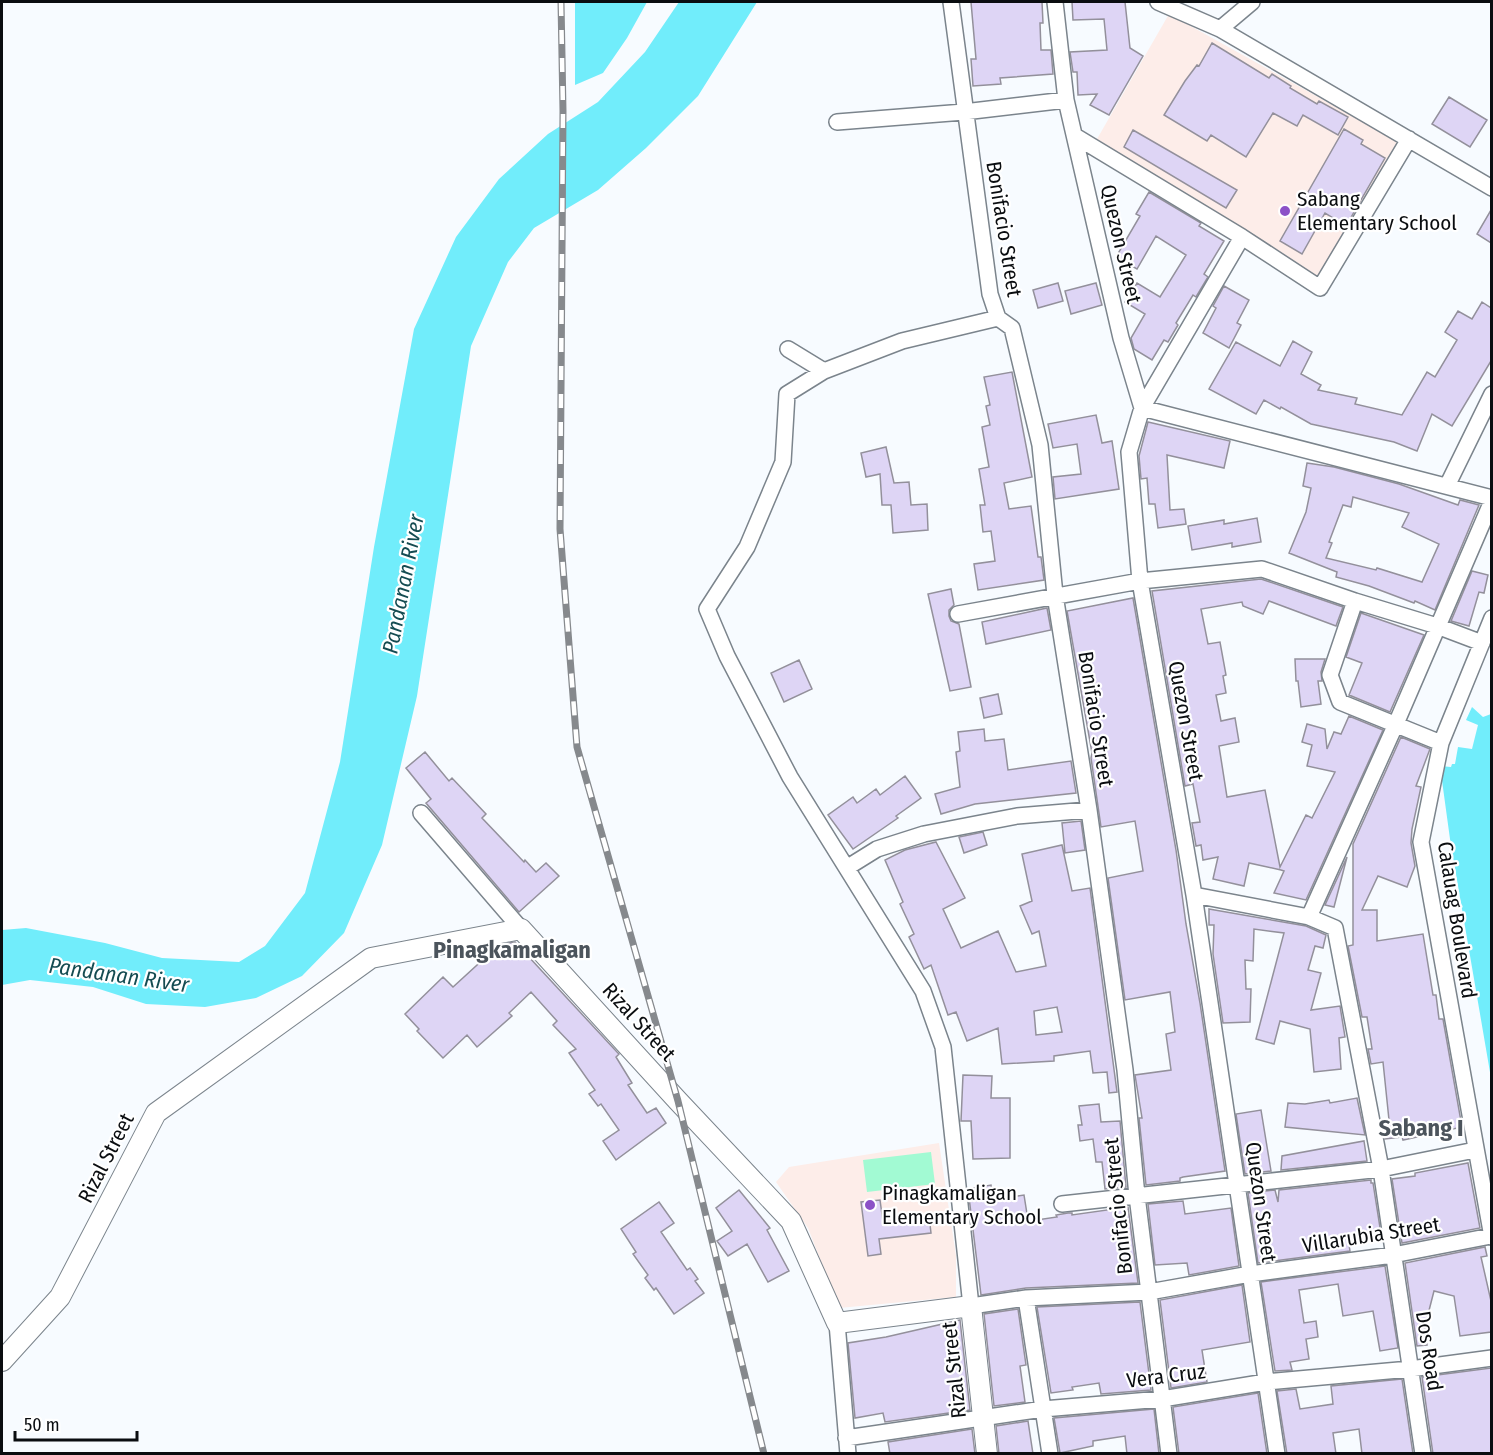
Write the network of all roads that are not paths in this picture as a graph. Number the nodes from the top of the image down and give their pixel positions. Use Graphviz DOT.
graph roads {
  1 [pos="951,2"];
  2 [pos="1055,2"];
  3 [pos="1158,2"];
  4 [pos="1252,2"];
  5 [pos="1220,29"];
  6 [pos="1066,100"];
  7 [pos="964,111"];
  8 [pos="837,122"];
  9 [pos="1075,136"];
  10 [pos="1409,139"];
  11 [pos="1491,188"];
  12 [pos="1242,237"];
  13 [pos="998,318"];
  14 [pos="788,349"];
  15 [pos="824,372"];
  16 [pos="1491,394"];
  17 [pos="1142,408"];
  18 [pos="1447,486"];
  19 [pos="1491,499"];
  20 [pos="1140,581"];
  21 [pos="1055,595"];
  22 [pos="1355,602"];
  23 [pos="958,614"];
  24 [pos="1491,618"];
  25 [pos="1437,626"];
  26 [pos="1482,644"];
  27 [pos="1395,726"];
  28 [pos="1441,743"];
  29 [pos="1089,810"];
  30 [pos="421,813"];
  31 [pos="848,867"];
  32 [pos="1194,895"];
  33 [pos="1309,917"];
  34 [pos="521,928"];
  35 [pos="1475,1150"];
  36 [pos="1381,1169"];
  37 [pos="1238,1185"];
  38 [pos="1137,1196"];
  39 [pos="1062,1204"];
  40 [pos="1491,1236"];
  41 [pos="1393,1255"];
  42 [pos="1250,1274"];
  43 [pos="1149,1292"];
  44 [pos="1026,1298"];
  45 [pos="971,1306"];
  46 [pos="837,1323"];
  47 [pos="1491,1358"];
  48 [pos="2,1360"];
  49 [pos="1410,1369"];
  50 [pos="1266,1382"];
  51 [pos="1162,1399"];
  52 [pos="1044,1409"];
  53 [pos="984,1419"];
  54 [pos="847,1446"];
  55 [pos="987,1454"];
  56 [pos="1050,1454"];
  57 [pos="1169,1454"];
  58 [pos="1277,1454"];
  59 [pos="1423,1454"];
  1 -- 7 [label="street, Bonifacio Street"];
  2 -- 6 [label="street, Quezon Street"];
  3 -- 5 [label="street"];
  4 -- 5 [label="street"];
  5 -- 10 [label="street"];
  6 -- 7 [label="street"];
  6 -- 9 [label="street, Quezon Street"];
  7 -- 8 [label="street"];
  7 -- 13 [label="street, Bonifacio Street"];
  9 -- 12 [label="street"];
  9 -- 17 [label="street, Quezon Street"];
  10 -- 11 [label="street"];
  10 -- 12 [label="street"];
  12 -- 17 [label="street"];
  13 -- 15 [label="street"];
  13 -- 21 [label="street, Bonifacio Street"];
  14 -- 15 [label="street"];
  15 -- 31 [label="street"];
  16 -- 18 [label="street"];
  17 -- 18 [label="street"];
  17 -- 20 [label="street, Quezon Street"];
  18 -- 19 [label="street"];
  19 -- 25 [label="street"];
  20 -- 21 [label="street"];
  20 -- 22 [label="street"];
  20 -- 32 [label="street, Quezon Street"];
  21 -- 23 [label="street"];
  21 -- 29 [label="street, Bonifacio Street"];
  22 -- 25 [label="street"];
  22 -- 27 [label="street"];
  24 -- 26 [label="street, Calauag Boulevard"];
  25 -- 26 [label="street"];
  25 -- 27 [label="street"];
  26 -- 28 [label="street, Calauag Boulevard"];
  27 -- 28 [label="street"];
  27 -- 33 [label="street"];
  28 -- 35 [label="street, Calauag Boulevard"];
  29 -- 31 [label="street"];
  29 -- 38 [label="street, Bonifacio Street"];
  30 -- 34 [label="street"];
  31 -- 45 [label="street"];
  32 -- 33 [label="street"];
  32 -- 37 [label="street, Quezon Street"];
  33 -- 36 [label="street, Dos Road"];
  34 -- 46 [label="street, Rizal Street"];
  34 -- 48 [label="street, Rizal Street"];
  35 -- 36 [label="street"];
  35 -- 40 [label="street, Calauag Boulevard"];
  36 -- 37 [label="street"];
  36 -- 41 [label="street, Dos Road"];
  37 -- 38 [label="street"];
  37 -- 42 [label="street, Quezon Street"];
  38 -- 39 [label="street"];
  38 -- 43 [label="street, Bonifacio Street"];
  40 -- 41 [label="street, Villarubia Street"];
  41 -- 42 [label="street, Villarubia Street"];
  41 -- 49 [label="street, Dos Road"];
  42 -- 43 [label="street, Villarubia Street"];
  42 -- 50 [label="street, Quezon Street"];
  43 -- 44 [label="street, Villarubia Street"];
  43 -- 51 [label="street, Bonifacio Street"];
  44 -- 45 [label="street, Villarubia Street"];
  44 -- 52 [label="street"];
  45 -- 46 [label="street, Rizal Street"];
  45 -- 53 [label="street, Rizal Street"];
  46 -- 54 [label="street"];
  47 -- 49 [label="street, Vera Cruz"];
  49 -- 50 [label="street, Vera Cruz"];
  49 -- 59 [label="street, Dos Road"];
  50 -- 51 [label="street, Vera Cruz"];
  50 -- 58 [label="street, Quezon Street"];
  51 -- 52 [label="street, Vera Cruz"];
  51 -- 57 [label="street, Bonifacio Street"];
  52 -- 53 [label="street, Vera Cruz"];
  52 -- 56 [label="street"];
  53 -- 54 [label="street, Vera Cruz"];
  53 -- 55 [label="street, Rizal Street"];
}
